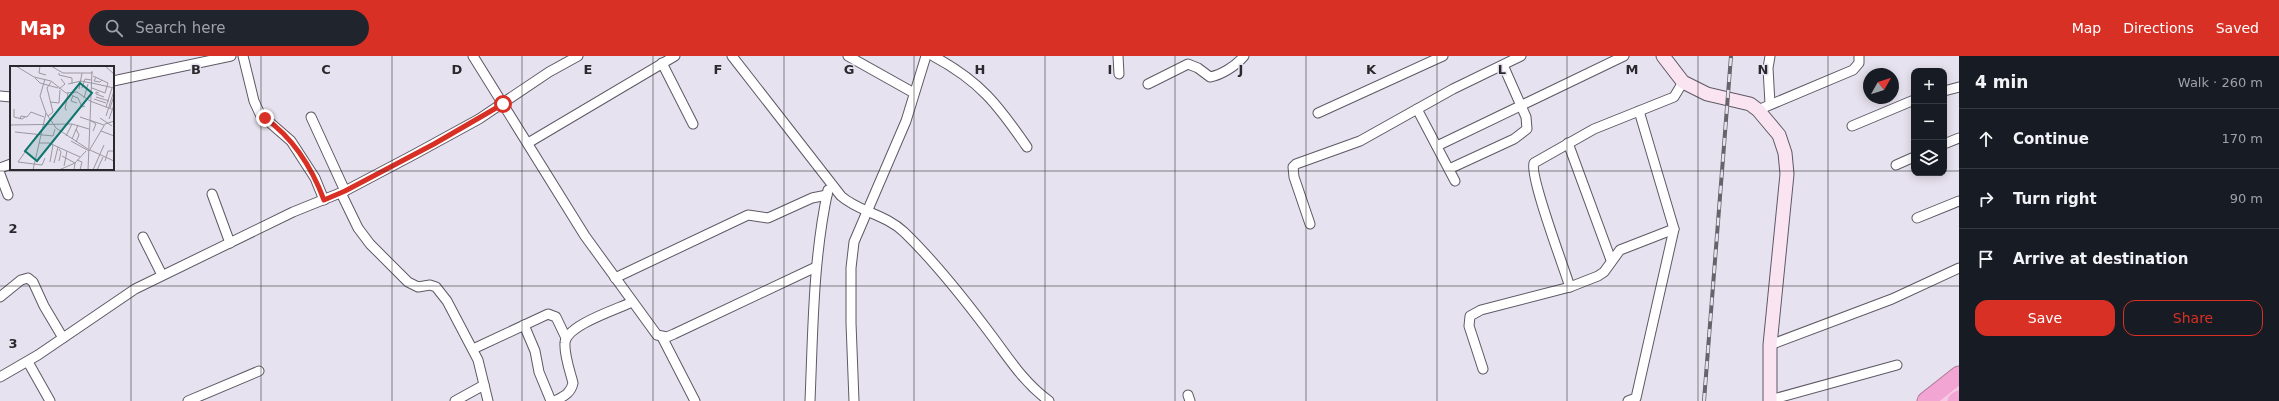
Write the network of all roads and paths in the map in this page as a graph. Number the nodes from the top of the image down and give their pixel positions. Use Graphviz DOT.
graph roads {
  1 [pos="231,56"];
  2 [pos="242,56"];
  3 [pos="473,56"];
  4 [pos="578,56"];
  5 [pos="675,56"];
  6 [pos="732,56"];
  7 [pos="848,56"];
  8 [pos="926,56"];
  9 [pos="933,56"];
  10 [pos="1118,56"];
  11 [pos="1244,56"];
  12 [pos="1443,56"];
  13 [pos="1521,56"];
  14 [pos="1624,56"];
  15 [pos="1664,56"];
  16 [pos="1770,56"];
  17 [pos="1859,56"];
  18 [pos="662,63"];
  19 [pos="1503,65"];
  20 [pos="1119,74"];
  21 [pos="114,81"];
  22 [pos="1683,82"];
  23 [pos="1148,84"];
  24 [pos="1959,87"];
  25 [pos="1947,90"];
  26 [pos="914,93"];
  27 [pos="0,96"];
  28 [pos="10,97"];
  29 [pos="1911,101"];
  30 [pos="503,104"];
  31 [pos="1770,104"];
  32 [pos="1522,106"];
  33 [pos="1417,109"];
  34 [pos="1758,110"];
  35 [pos="1639,111"];
  36 [pos="1318,113"];
  37 [pos="311,117"];
  38 [pos="693,124"];
  39 [pos="1852,126"];
  40 [pos="1959,138"];
  41 [pos="528,143"];
  42 [pos="1568,143"];
  43 [pos="1947,143"];
  44 [pos="1437,146"];
  45 [pos="1027,147"];
  46 [pos="1911,158"];
  47 [pos="10,164"];
  48 [pos="1896,165"];
  49 [pos="0,168"];
  50 [pos="1449,169"];
  51 [pos="0,174"];
  52 [pos="1455,180"];
  53 [pos="830,183"];
  54 [pos="343,192"];
  55 [pos="212,194"];
  56 [pos="827,194"];
  57 [pos="8,195"];
  58 [pos="324,200"];
  59 [pos="1959,201"];
  60 [pos="866,210"];
  61 [pos="1917,218"];
  62 [pos="1310,224"];
  63 [pos="1674,229"];
  64 [pos="143,238"];
  65 [pos="230,243"];
  66 [pos="1611,260"];
  67 [pos="816,267"];
  68 [pos="1959,268"];
  69 [pos="162,275"];
  70 [pos="615,278"];
  71 [pos="1570,287"];
  72 [pos="0,297"];
  73 [pos="632,302"];
  74 [pos="524,325"];
  75 [pos="662,337"];
  76 [pos="63,338"];
  77 [pos="566,338"];
  78 [pos="1770,345"];
  79 [pos="473,349"];
  80 [pos="28,362"];
  81 [pos="1897,364"];
  82 [pos="1483,369"];
  83 [pos="259,371"];
  84 [pos="0,377"];
  85 [pos="484,385"];
  86 [pos="1958,390"];
  87 [pos="1770,400"];
  88 [pos="50,401"];
  89 [pos="188,401"];
  90 [pos="455,401"];
  91 [pos="488,401"];
  92 [pos="551,401"];
  93 [pos="555,401"];
  94 [pos="695,401"];
  95 [pos="810,401"];
  96 [pos="854,401"];
  97 [pos="1048,401"];
  98 [pos="1628,401"];
  99 [pos="1926,401"];
  100 [pos="1939,401"];
  1 -- 21 [label="street"];
  2 -- 58 [label="street"];
  3 -- 30 [label="street"];
  4 -- 30 [label="street"];
  5 -- 18 [label="street"];
  6 -- 53 [label="street"];
  7 -- 26 [label="street"];
  8 -- 26 [label="street"];
  9 -- 45 [label="street"];
  10 -- 20 [label="street"];
  11 -- 23 [label="street"];
  12 -- 36 [label="street"];
  13 -- 19 [label="street"];
  14 -- 32 [label="street"];
  15 -- 22 [label="main road"];
  16 -- 31 [label="street"];
  17 -- 31 [label="street"];
  18 -- 38 [label="street"];
  18 -- 41 [label="street"];
  19 -- 32 [label="street"];
  19 -- 33 [label="street"];
  22 -- 34 [label="main road"];
  22 -- 35 [label="street"];
  24 -- 25 [label="street"];
  26 -- 60 [label="street"];
  27 -- 28 [label="street"];
  29 -- 39 [label="street"];
  30 -- 41 [label="street"];
  30 -- 54 [label="street"];
  31 -- 34 [label="street"];
  32 -- 44 [label="street"];
  32 -- 50 [label="street"];
  33 -- 44 [label="street"];
  33 -- 62 [label="street"];
  34 -- 78 [label="main road"];
  35 -- 42 [label="street"];
  35 -- 63 [label="street"];
  37 -- 54 [label="street"];
  40 -- 43 [label="street"];
  41 -- 70 [label="street"];
  42 -- 66 [label="street"];
  42 -- 71 [label="street"];
  44 -- 50 [label="street"];
  46 -- 48 [label="street"];
  47 -- 49 [label="street"];
  50 -- 52 [label="street"];
  51 -- 57 [label="street"];
  53 -- 56 [label="street"];
  53 -- 60 [label="street"];
  54 -- 58 [label="street"];
  54 -- 79 [label="street"];
  55 -- 65 [label="street"];
  56 -- 67 [label="street"];
  56 -- 70 [label="street"];
  58 -- 65 [label="street"];
  59 -- 61 [label="street"];
  60 -- 96 [label="street"];
  60 -- 97 [label="street"];
  63 -- 66 [label="street"];
  63 -- 98 [label="street"];
  64 -- 69 [label="street"];
  65 -- 69 [label="street"];
  66 -- 71 [label="street"];
  67 -- 75 [label="street"];
  67 -- 95 [label="street"];
  68 -- 78 [label="street"];
  69 -- 76 [label="street"];
  70 -- 73 [label="street"];
  71 -- 82 [label="street"];
  72 -- 76 [label="street"];
  73 -- 75 [label="street"];
  73 -- 77 [label="street"];
  74 -- 77 [label="street"];
  74 -- 79 [label="street"];
  74 -- 92 [label="street"];
  75 -- 94 [label="street"];
  76 -- 80 [label="street"];
  77 -- 93 [label="street"];
  78 -- 87 [label="main road"];
  79 -- 85 [label="street"];
  80 -- 84 [label="street"];
  80 -- 88 [label="street"];
  81 -- 87 [label="street"];
  83 -- 89 [label="street"];
  85 -- 90 [label="street"];
  85 -- 91 [label="street"];
  86 -- 99 [label="highway"];
  86 -- 100 [label="main road"];
}
